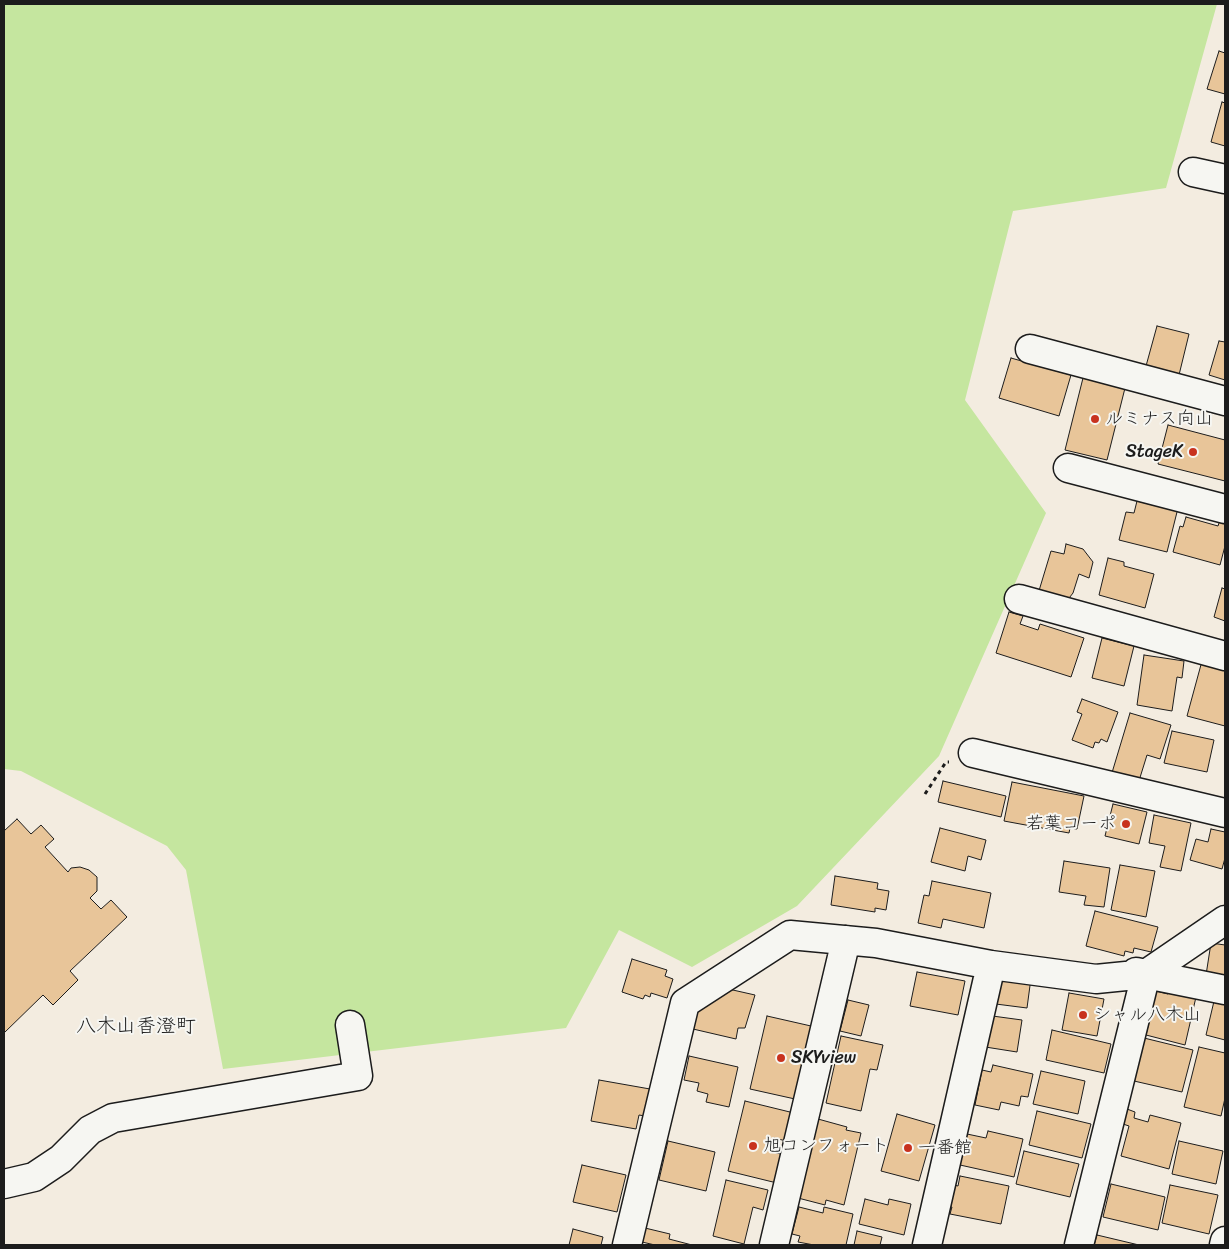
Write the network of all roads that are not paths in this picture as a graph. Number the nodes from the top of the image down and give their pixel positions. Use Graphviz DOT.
graph roads {
  1 [pos="1193,172"];
  2 [pos="1225,179"];
  3 [pos="1030,349"];
  4 [pos="1225,401"];
  5 [pos="1068,468"];
  6 [pos="1225,509"];
  7 [pos="1018,599"];
  8 [pos="1225,656"];
  9 [pos="973,753"];
  10 [pos="1225,813"];
  11 [pos="1225,920"];
  12 [pos="846,940"];
  13 [pos="876,943"];
  14 [pos="991,965"];
  15 [pos="1146,974"];
  16 [pos="1225,990"];
  17 [pos="350,1026"];
  18 [pos="4,1184"];
  19 [pos="1225,1241"];
  20 [pos="627,1245"];
  21 [pos="774,1245"];
  22 [pos="927,1245"];
  23 [pos="1079,1245"];
  24 [pos="1224,1245"];
  1 -- 2 [label="street"];
  3 -- 4 [label="street"];
  5 -- 6 [label="street"];
  7 -- 8 [label="street"];
  9 -- 10 [label="street"];
  11 -- 15 [label="street"];
  12 -- 13 [label="street"];
  12 -- 20 [label="street"];
  12 -- 21 [label="street"];
  13 -- 14 [label="street"];
  13 -- 15 [label="street"];
  14 -- 15 [label="street"];
  14 -- 22 [label="street"];
  15 -- 16 [label="street"];
  15 -- 23 [label="street"];
  17 -- 18 [label="street"];
  19 -- 24 [label="street"];
}
